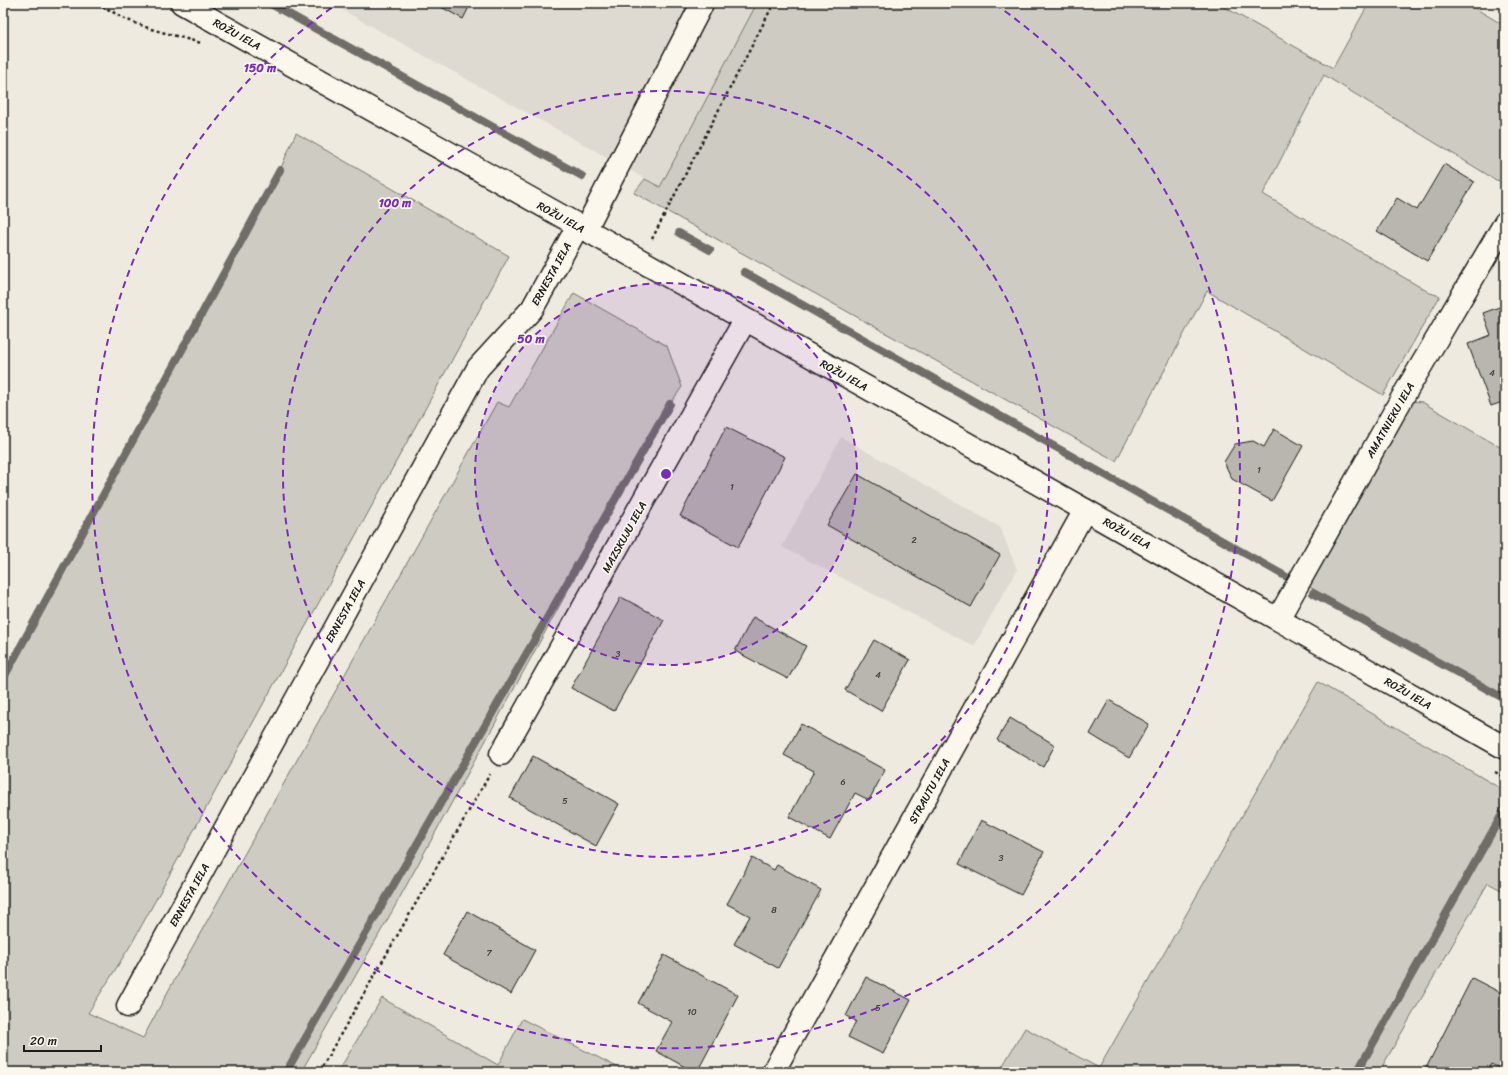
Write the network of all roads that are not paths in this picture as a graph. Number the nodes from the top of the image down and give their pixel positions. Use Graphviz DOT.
graph roads {
  1 [pos="182,3"];
  2 [pos="701,3"];
  3 [pos="1505,223"];
  4 [pos="582,228"];
  5 [pos="745,320"];
  6 [pos="1085,510"];
  7 [pos="1278,619"];
  8 [pos="1505,748"];
  9 [pos="501,754"];
  10 [pos="128,1006"];
  11 [pos="773,1072"];
  1 -- 4 [label="street, ROŽU IELA"];
  2 -- 4 [label="street, ERNESTA IELA"];
  3 -- 7 [label="street, AMATNIEKU IELA"];
  4 -- 5 [label="street, ROŽU IELA"];
  4 -- 10 [label="street, ERNESTA IELA"];
  5 -- 6 [label="street, ROŽU IELA"];
  5 -- 9 [label="street, MAZSKUJU IELA"];
  6 -- 7 [label="street, ROŽU IELA"];
  6 -- 11 [label="street, STRAUTU IELA"];
  7 -- 8 [label="street, ROŽU IELA"];
}
